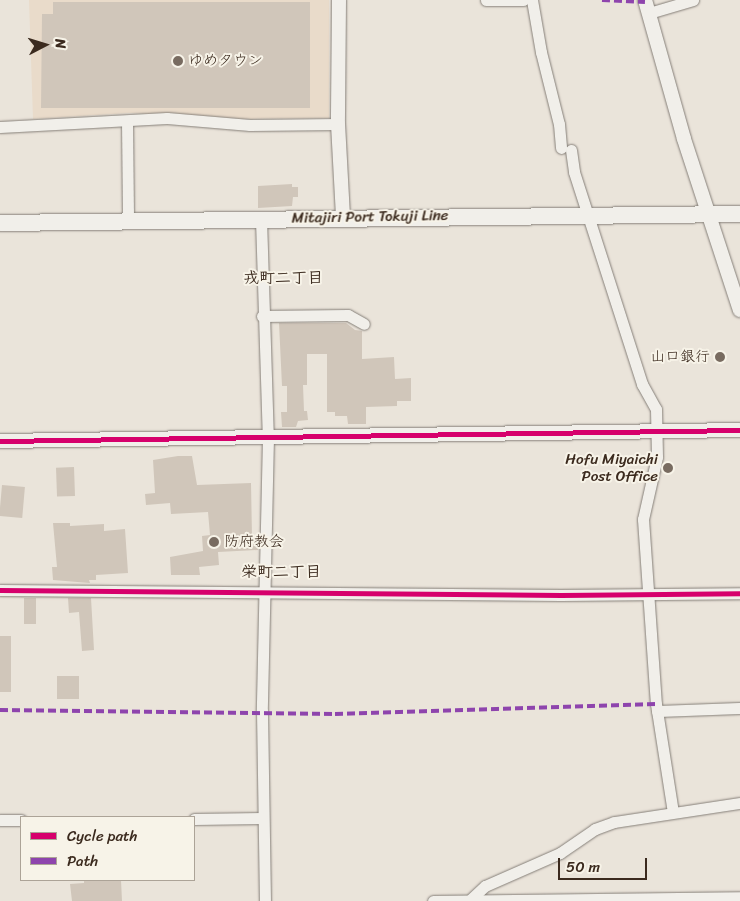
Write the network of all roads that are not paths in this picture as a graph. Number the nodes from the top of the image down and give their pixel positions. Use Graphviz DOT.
graph roads {
  1 [pos="339,0"];
  2 [pos="486,0"];
  3 [pos="523,0"];
  4 [pos="532,0"];
  5 [pos="693,0"];
  6 [pos="647,6"];
  7 [pos="127,120"];
  8 [pos="338,124"];
  9 [pos="0,127"];
  10 [pos="708,213"];
  11 [pos="740,214"];
  12 [pos="589,215"];
  13 [pos="343,217"];
  14 [pos="261,219"];
  15 [pos="128,222"];
  16 [pos="0,223"];
  17 [pos="740,310"];
  18 [pos="262,316"];
  19 [pos="364,324"];
  20 [pos="740,430"];
  21 [pos="656,432"];
  22 [pos="268,437"];
  23 [pos="0,441"];
  24 [pos="0,590"];
  25 [pos="264,591"];
  26 [pos="647,592"];
  27 [pos="740,593"];
  28 [pos="740,708"];
  29 [pos="657,711"];
  30 [pos="740,803"];
  31 [pos="673,812"];
  32 [pos="262,818"];
  33 [pos="195,819"];
  34 [pos="0,820"];
  35 [pos="20,820"];
  36 [pos="740,897"];
  37 [pos="471,899"];
  38 [pos="518,900"];
  39 [pos="265,901"];
  40 [pos="433,901"];
  1 -- 8 [label="street"];
  2 -- 3 [label="street"];
  4 -- 12 [label="street"];
  5 -- 6 [label="street"];
  6 -- 10 [label="street"];
  7 -- 8 [label="street"];
  7 -- 9 [label="street"];
  7 -- 15 [label="street"];
  8 -- 13 [label="street"];
  10 -- 11 [label="main road, Mitajiri Port Tokuji Line"];
  10 -- 12 [label="main road, Mitajiri Port Tokuji Line"];
  10 -- 17 [label="street"];
  12 -- 13 [label="main road, Mitajiri Port Tokuji Line"];
  12 -- 21 [label="street"];
  13 -- 14 [label="main road, Mitajiri Port Tokuji Line"];
  14 -- 15 [label="main road, Mitajiri Port Tokuji Line"];
  14 -- 18 [label="street"];
  15 -- 16 [label="main road, Mitajiri Port Tokuji Line"];
  18 -- 19 [label="street"];
  18 -- 22 [label="street"];
  20 -- 21 [label="street"];
  21 -- 22 [label="street"];
  21 -- 26 [label="street"];
  22 -- 23 [label="street"];
  22 -- 25 [label="street"];
  24 -- 25 [label="street"];
  25 -- 26 [label="street"];
  25 -- 32 [label="street"];
  26 -- 27 [label="street"];
  26 -- 29 [label="street"];
  28 -- 29 [label="street"];
  29 -- 31 [label="street"];
  30 -- 31 [label="street"];
  31 -- 37 [label="street"];
  32 -- 33 [label="street"];
  32 -- 39 [label="street"];
  34 -- 35 [label="street"];
  36 -- 38 [label="street"];
  37 -- 38 [label="street"];
  37 -- 40 [label="street"];
}
